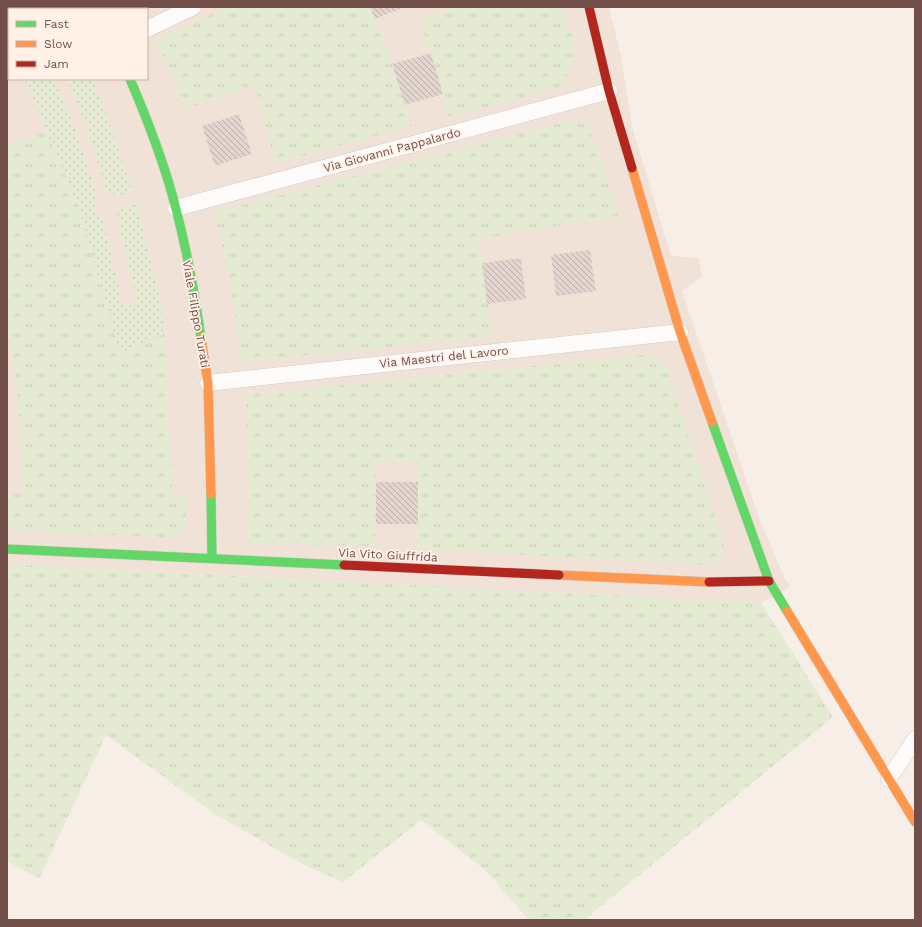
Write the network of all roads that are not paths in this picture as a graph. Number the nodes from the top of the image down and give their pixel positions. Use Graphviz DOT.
graph roads {
  1 [pos="193,7"];
  2 [pos="589,7"];
  3 [pos="148,29"];
  4 [pos="130,80"];
  5 [pos="609,91"];
  6 [pos="176,208"];
  7 [pos="680,332"];
  8 [pos="208,384"];
  9 [pos="7,548"];
  10 [pos="212,558"];
  11 [pos="769,581"];
  12 [pos="915,739"];
  13 [pos="889,779"];
  14 [pos="915,822"];
  1 -- 3 [label="street"];
  2 -- 5 [label="street"];
  4 -- 6 [label="street, Viale Filippo Turati"];
  5 -- 6 [label="street, Via Giovanni Pappalardo"];
  5 -- 7 [label="street"];
  6 -- 8 [label="street, Viale Filippo Turati"];
  7 -- 8 [label="street, Via Maestri del Lavoro"];
  7 -- 11 [label="street"];
  8 -- 10 [label="street, Viale Filippo Turati"];
  9 -- 10 [label="street, Via Vito Giuffrida"];
  10 -- 11 [label="street, Via Vito Giuffrida"];
  11 -- 13 [label="street"];
  12 -- 13 [label="street"];
  13 -- 14 [label="street"];
}
